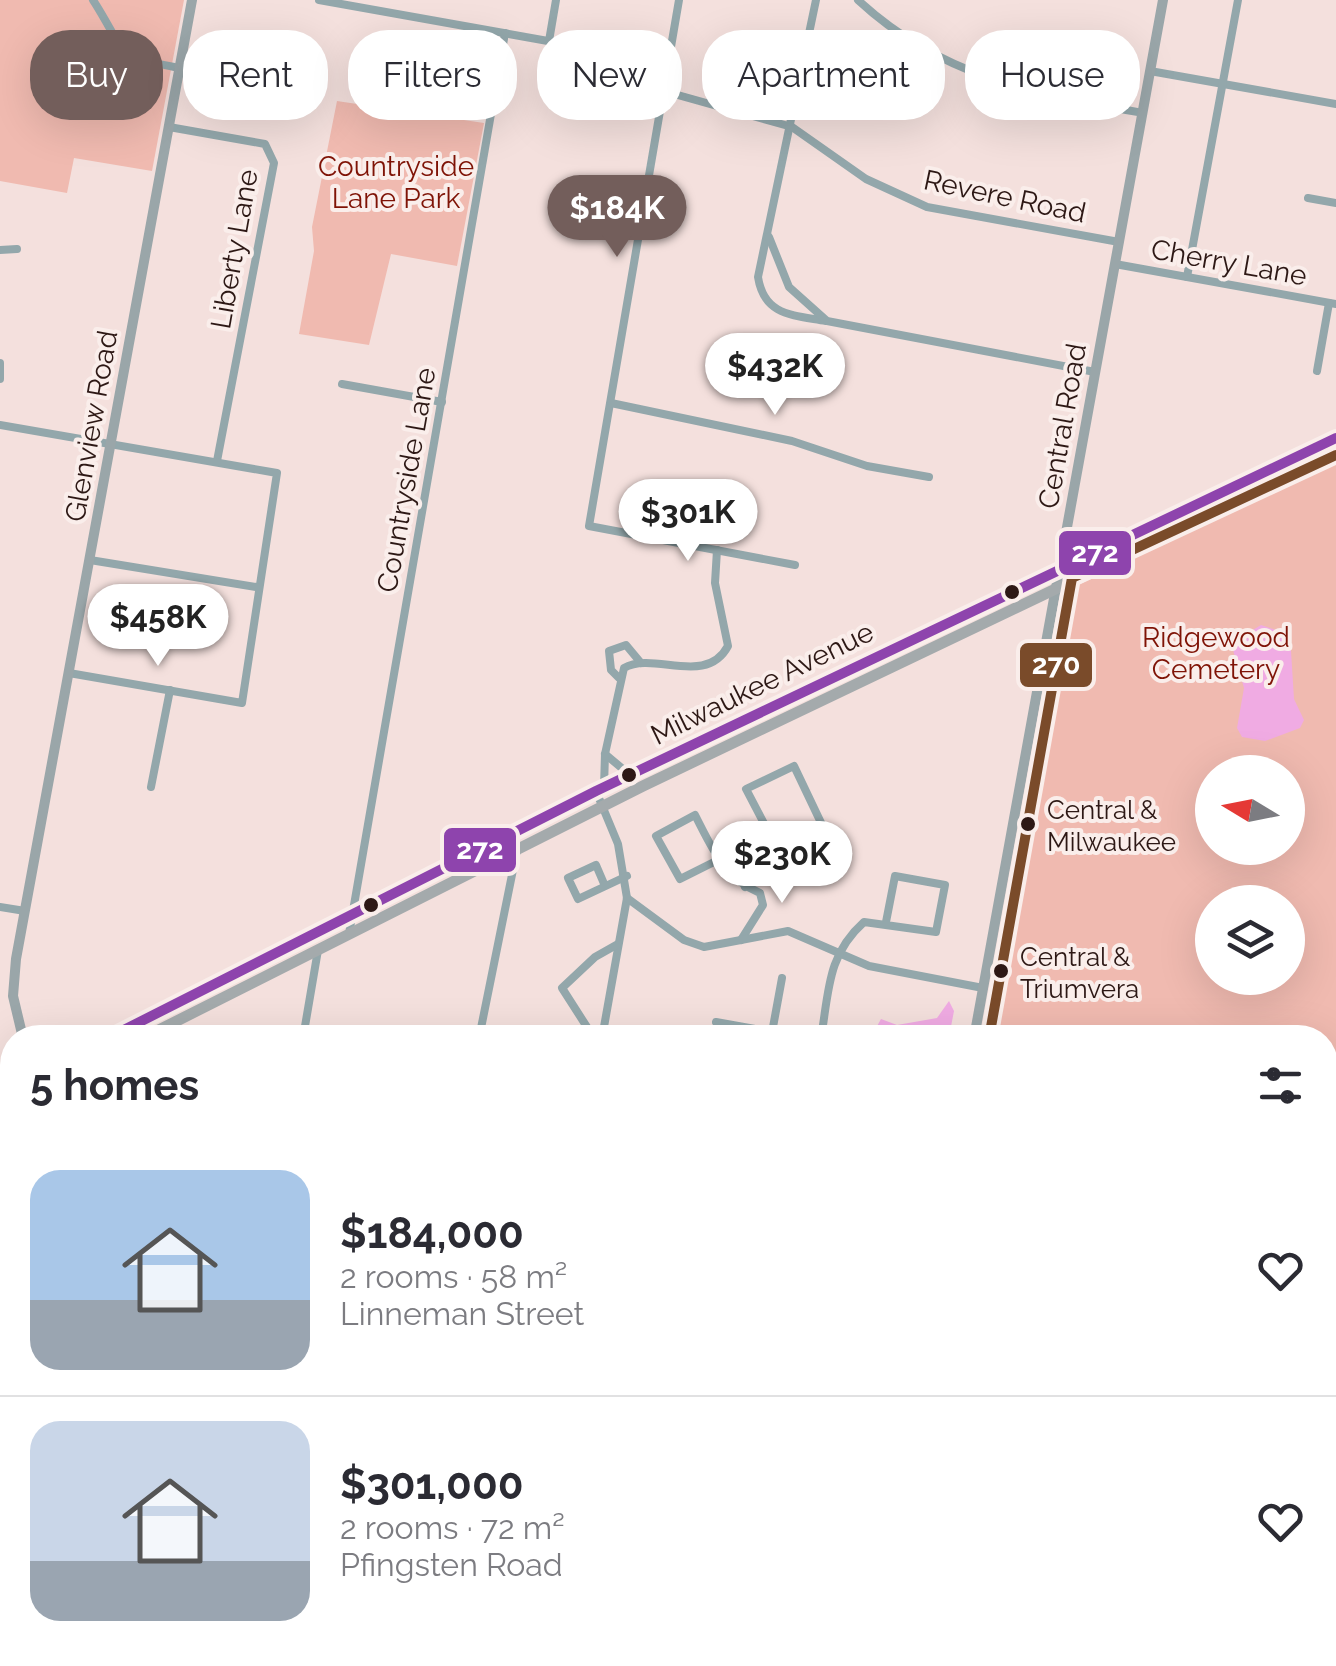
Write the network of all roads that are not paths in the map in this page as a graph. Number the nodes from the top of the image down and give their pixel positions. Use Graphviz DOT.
graph roads {
  1 [pos="93,0"];
  2 [pos="192,0"];
  3 [pos="318,0"];
  4 [pos="556,0"];
  5 [pos="679,0"];
  6 [pos="816,0"];
  7 [pos="858,0"];
  8 [pos="1163,0"];
  9 [pos="1238,0"];
  10 [pos="365,4"];
  11 [pos="486,30"];
  12 [pos="551,30"];
  13 [pos="675,30"];
  14 [pos="179,68"];
  15 [pos="1150,70"];
  16 [pos="1222,82"];
  17 [pos="682,96"];
  18 [pos="1336,104"];
  19 [pos="1142,113"];
  20 [pos="490,120"];
  21 [pos="662,120"];
  22 [pos="169,126"];
  23 [pos="792,127"];
  24 [pos="1308,198"];
  25 [pos="1336,203"];
  26 [pos="769,237"];
  27 [pos="1119,242"];
  28 [pos="17,249"];
  29 [pos="0,250"];
  30 [pos="1115,264"];
  31 [pos="1187,277"];
  32 [pos="1333,303"];
  33 [pos="827,321"];
  34 [pos="0,363"];
  35 [pos="1317,371"];
  36 [pos="1095,372"];
  37 [pos="0,379"];
  38 [pos="342,384"];
  39 [pos="442,402"];
  40 [pos="611,403"];
  41 [pos="0,425"];
  42 [pos="1336,438"];
  43 [pos="110,444"];
  44 [pos="1336,456"];
  45 [pos="217,460"];
  46 [pos="930,477"];
  47 [pos="717,550"];
  48 [pos="90,560"];
  49 [pos="795,565"];
  50 [pos="1059,568"];
  51 [pos="256,588"];
  52 [pos="1055,588"];
  53 [pos="924,633"];
  54 [pos="641,664"];
  55 [pos="68,673"];
  56 [pos="620,678"];
  57 [pos="865,679"];
  58 [pos="170,690"];
  59 [pos="606,754"];
  60 [pos="630,775"];
  61 [pos="151,788"];
  62 [pos="600,789"];
  63 [pos="603,807"];
  64 [pos="509,835"];
  65 [pos="517,850"];
  66 [pos="779,852"];
  67 [pos="718,860"];
  68 [pos="627,876"];
  69 [pos="606,886"];
  70 [pos="745,887"];
  71 [pos="627,898"];
  72 [pos="0,907"];
  73 [pos="25,910"];
  74 [pos="352,914"];
  75 [pos="886,922"];
  76 [pos="349,934"];
  77 [pos="740,942"];
  78 [pos="618,944"];
  79 [pos="318,950"];
  80 [pos="836,953"];
  81 [pos="782,978"];
  82 [pos="983,988"];
  83 [pos="716,1022"];
  84 [pos="20,1025"];
  85 [pos="134,1025"];
  86 [pos="169,1025"];
  87 [pos="305,1025"];
  88 [pos="482,1025"];
  89 [pos="586,1025"];
  90 [pos="604,1025"];
  91 [pos="729,1025"];
  92 [pos="773,1025"];
  93 [pos="823,1025"];
  94 [pos="976,1025"];
  1 -- 14 [label="street"];
  2 -- 14 [label="main road, Glenview Road"];
  3 -- 10 [label="street"];
  4 -- 12 [label="street"];
  5 -- 13 [label="street"];
  6 -- 23 [label="street"];
  7 -- 19 [label="street"];
  8 -- 15 [label="main road, Central Road"];
  9 -- 16 [label="street"];
  10 -- 11 [label="street"];
  14 -- 22 [label="main road, Glenview Road"];
  15 -- 16 [label="street"];
  15 -- 19 [label="main road, Central Road"];
  16 -- 18 [label="street"];
  16 -- 31 [label="street"];
  17 -- 23 [label="street, Revere Road"];
  19 -- 27 [label="main road, Central Road"];
  20 -- 39 [label="street, Countryside Lane"];
  21 -- 40 [label="street"];
  22 -- 43 [label="main road, Glenview Road"];
  22 -- 45 [label="street, Liberty Lane"];
  23 -- 26 [label="street"];
  23 -- 27 [label="street, Revere Road"];
  24 -- 25 [label="street"];
  26 -- 33 [label="street"];
  26 -- 33 [label="street"];
  27 -- 30 [label="main road, Central Road"];
  28 -- 29 [label="street"];
  30 -- 31 [label="street, Cherry Lane"];
  30 -- 36 [label="main road, Central Road"];
  31 -- 32 [label="street, Cherry Lane"];
  32 -- 35 [label="street"];
  33 -- 36 [label="street"];
  34 -- 37 [label="street"];
  36 -- 50 [label="main road, Central Road"];
  38 -- 39 [label="street"];
  39 -- 74 [label="street, Countryside Lane"];
  40 -- 46 [label="street"];
  40 -- 47 [label="street"];
  41 -- 43 [label="street"];
  42 -- 50 [label="main road, Milwaukee Avenue"];
  43 -- 45 [label="street"];
  43 -- 48 [label="main road, Glenview Road"];
  44 -- 52 [label="main road, Milwaukee Avenue"];
  45 -- 51 [label="street"];
  47 -- 49 [label="street"];
  47 -- 54 [label="street"];
  48 -- 51 [label="street"];
  48 -- 55 [label="main road, Glenview Road"];
  50 -- 52 [label="main road, Central Road"];
  50 -- 53 [label="main road, Milwaukee Avenue"];
  51 -- 58 [label="street"];
  52 -- 57 [label="main road, Milwaukee Avenue"];
  52 -- 82 [label="main road, Central Road"];
  53 -- 57 [label="main road"];
  53 -- 60 [label="main road, Milwaukee Avenue"];
  54 -- 56 [label="street"];
  54 -- 56 [label="street"];
  55 -- 58 [label="street"];
  55 -- 73 [label="main road, Glenview Road"];
  56 -- 59 [label="street"];
  57 -- 63 [label="main road, Milwaukee Avenue"];
  58 -- 61 [label="street"];
  59 -- 60 [label="street"];
  59 -- 62 [label="street"];
  60 -- 62 [label="main road, Milwaukee Avenue"];
  62 -- 63 [label="street"];
  62 -- 64 [label="main road, Milwaukee Avenue"];
  63 -- 65 [label="main road, Milwaukee Avenue"];
  63 -- 68 [label="street"];
  64 -- 65 [label="street"];
  64 -- 74 [label="main road, Milwaukee Avenue"];
  65 -- 76 [label="main road, Milwaukee Avenue"];
  65 -- 88 [label="street"];
  66 -- 66 [label="street"];
  66 -- 70 [label="street"];
  67 -- 67 [label="street"];
  67 -- 70 [label="street"];
  68 -- 69 [label="street"];
  68 -- 71 [label="street"];
  69 -- 69 [label="street"];
  70 -- 77 [label="street"];
  71 -- 77 [label="street"];
  71 -- 78 [label="street"];
  72 -- 73 [label="street"];
  73 -- 84 [label="main road, Glenview Road"];
  74 -- 76 [label="street, Countryside Lane"];
  74 -- 85 [label="main road, Milwaukee Avenue"];
  75 -- 75 [label="street"];
  75 -- 80 [label="street"];
  76 -- 79 [label="main road, Milwaukee Avenue"];
  77 -- 80 [label="street"];
  78 -- 89 [label="street"];
  78 -- 90 [label="street"];
  79 -- 86 [label="main road, Milwaukee Avenue"];
  79 -- 87 [label="street"];
  80 -- 82 [label="street"];
  80 -- 93 [label="street"];
  81 -- 92 [label="street"];
  82 -- 94 [label="main road, Central Road"];
  83 -- 91 [label="street"];
}
